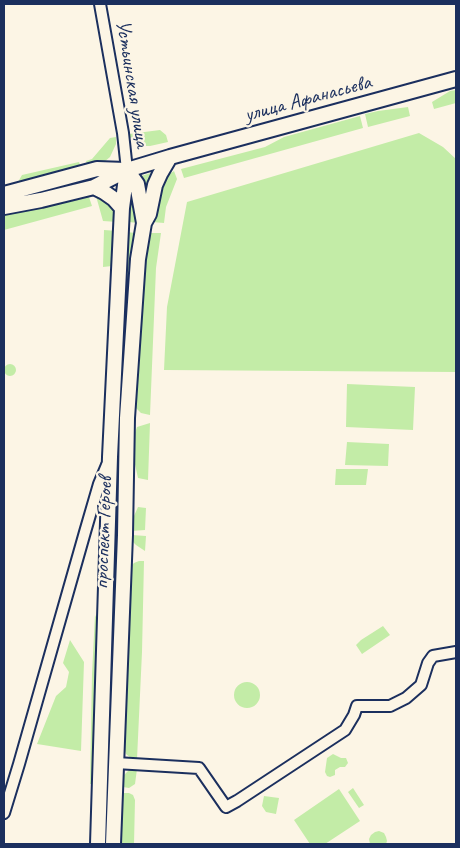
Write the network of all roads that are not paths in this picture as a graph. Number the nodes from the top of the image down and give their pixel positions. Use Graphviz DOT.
graph roads {
  1 [pos="100,4"];
  2 [pos="456,79"];
  3 [pos="170,157"];
  4 [pos="127,170"];
  5 [pos="94,187"];
  6 [pos="4,194"];
  7 [pos="4,207"];
  8 [pos="122,208"];
  9 [pos="144,223"];
  10 [pos="110,457"];
  11 [pos="456,652"];
  12 [pos="116,763"];
  13 [pos="4,813"];
  14 [pos="98,844"];
  15 [pos="113,844"];
  1 -- 4 [label="street, Устьинская улица"];
  2 -- 3 [label="main road, улица Афанасьева"];
  3 -- 4 [label="main road, улица Афанасьева"];
  3 -- 9 [label="main road"];
  4 -- 5 [label="main road"];
  4 -- 6 [label="main road"];
  4 -- 8 [label="main road, проспект Героев"];
  4 -- 9 [label="main road"];
  5 -- 7 [label="main road"];
  5 -- 8 [label="main road"];
  8 -- 10 [label="main road, проспект Героев"];
  9 -- 12 [label="main road, проспект Героев"];
  10 -- 13 [label="street, проспект Героев"];
  10 -- 14 [label="main road, проспект Героев"];
  11 -- 12 [label="street"];
  12 -- 15 [label="main road, проспект Героев"];
}
